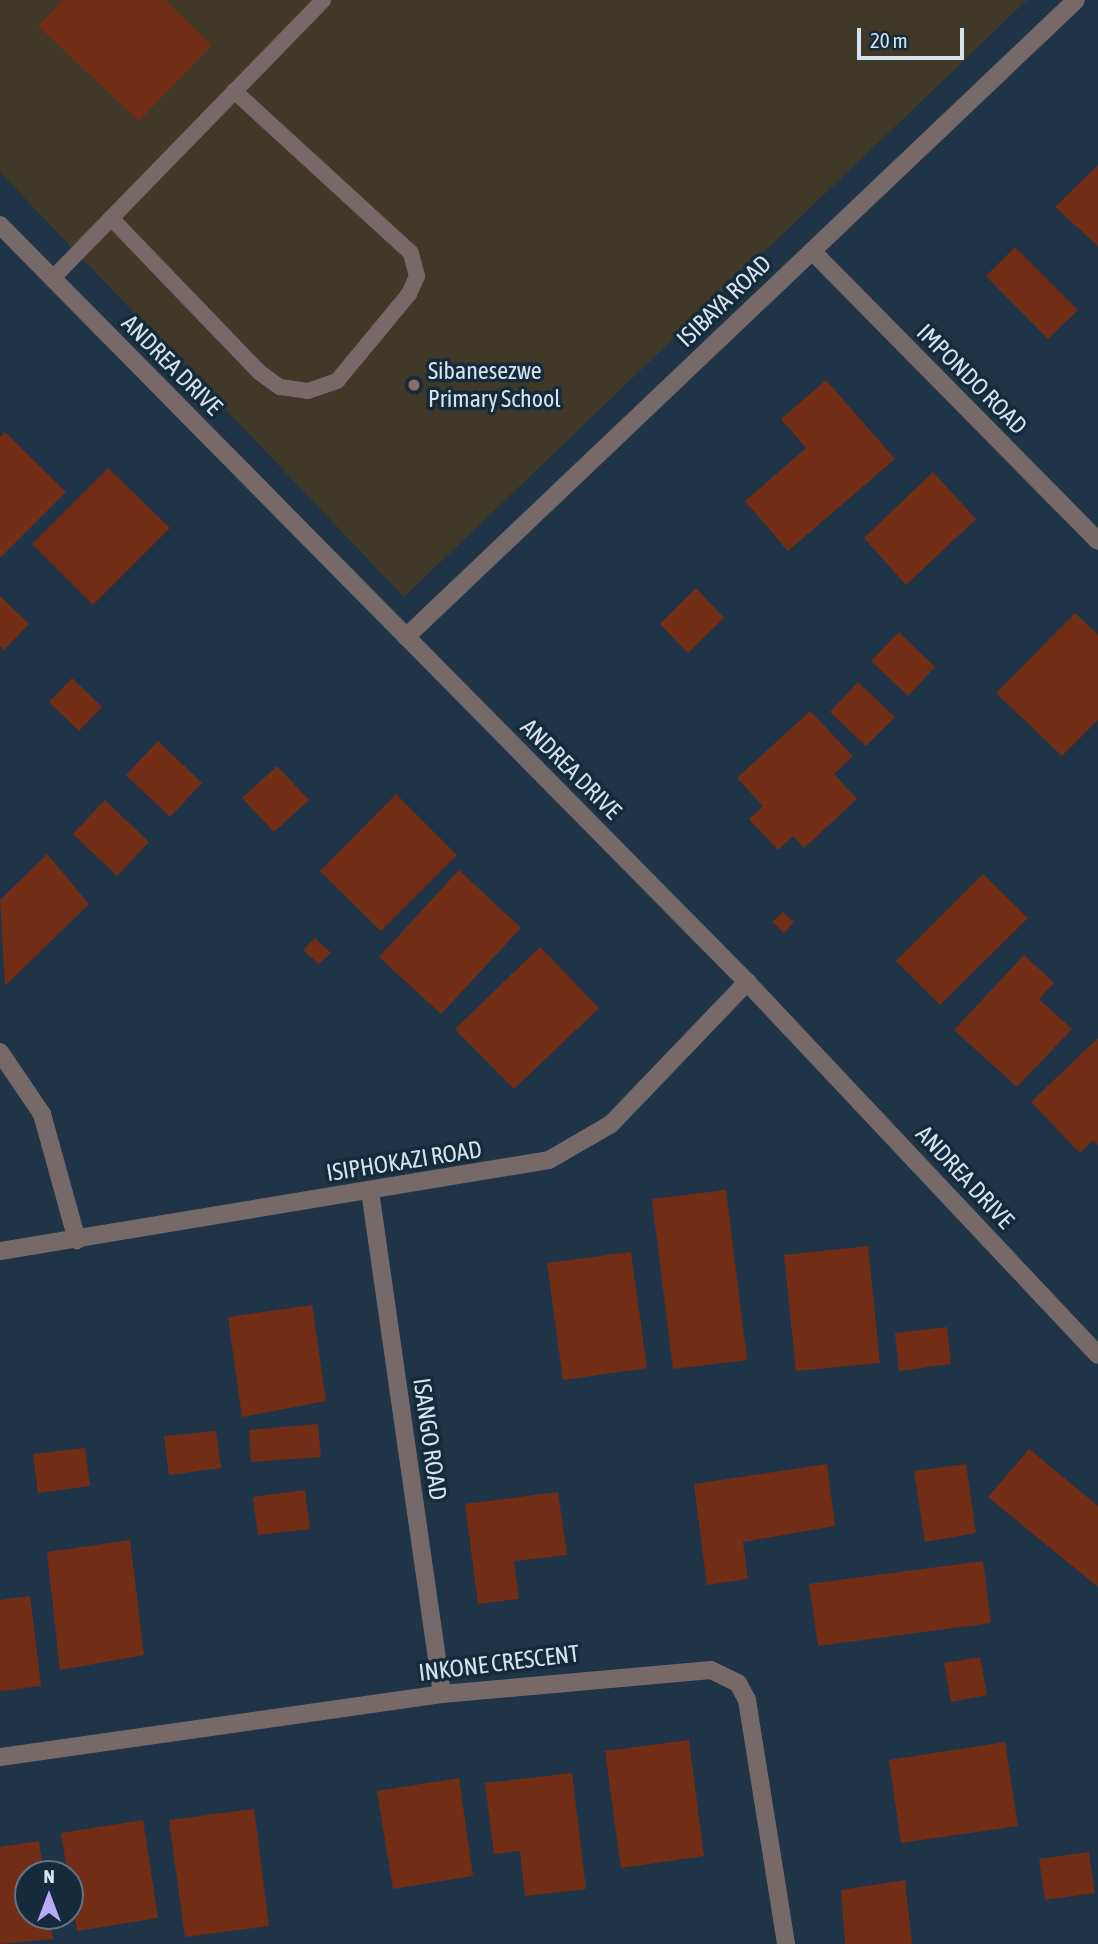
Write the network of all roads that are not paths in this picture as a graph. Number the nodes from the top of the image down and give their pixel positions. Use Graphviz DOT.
graph roads {
  1 [pos="323,0"];
  2 [pos="1076,0"];
  3 [pos="234,91"];
  4 [pos="111,218"];
  5 [pos="0,225"];
  6 [pos="811,251"];
  7 [pos="52,279"];
  8 [pos="1098,541"];
  9 [pos="406,636"];
  10 [pos="747,982"];
  11 [pos="0,1052"];
  12 [pos="370,1191"];
  13 [pos="77,1240"];
  14 [pos="0,1251"];
  15 [pos="1098,1355"];
  16 [pos="442,1694"];
  17 [pos="0,1757"];
  18 [pos="786,1944"];
  1 -- 3 [label="lane"];
  2 -- 6 [label="street, ISIBAYA ROAD"];
  3 -- 4 [label="lane"];
  3 -- 4 [label="lane"];
  4 -- 7 [label="lane"];
  5 -- 7 [label="street, ANDREA DRIVE"];
  6 -- 8 [label="street, IMPONDO ROAD"];
  6 -- 9 [label="street, ISIBAYA ROAD"];
  7 -- 9 [label="street, ANDREA DRIVE"];
  9 -- 10 [label="street, ANDREA DRIVE"];
  10 -- 12 [label="street, ISIPHOKAZI ROAD"];
  10 -- 15 [label="street, ANDREA DRIVE"];
  11 -- 13 [label="street"];
  12 -- 13 [label="street, ISIPHOKAZI ROAD"];
  12 -- 16 [label="street, ISANGO ROAD"];
  13 -- 14 [label="street, ISIPHOKAZI ROAD"];
  16 -- 17 [label="street, INKONE CRESCENT"];
  16 -- 18 [label="street, INKONE CRESCENT"];
}
